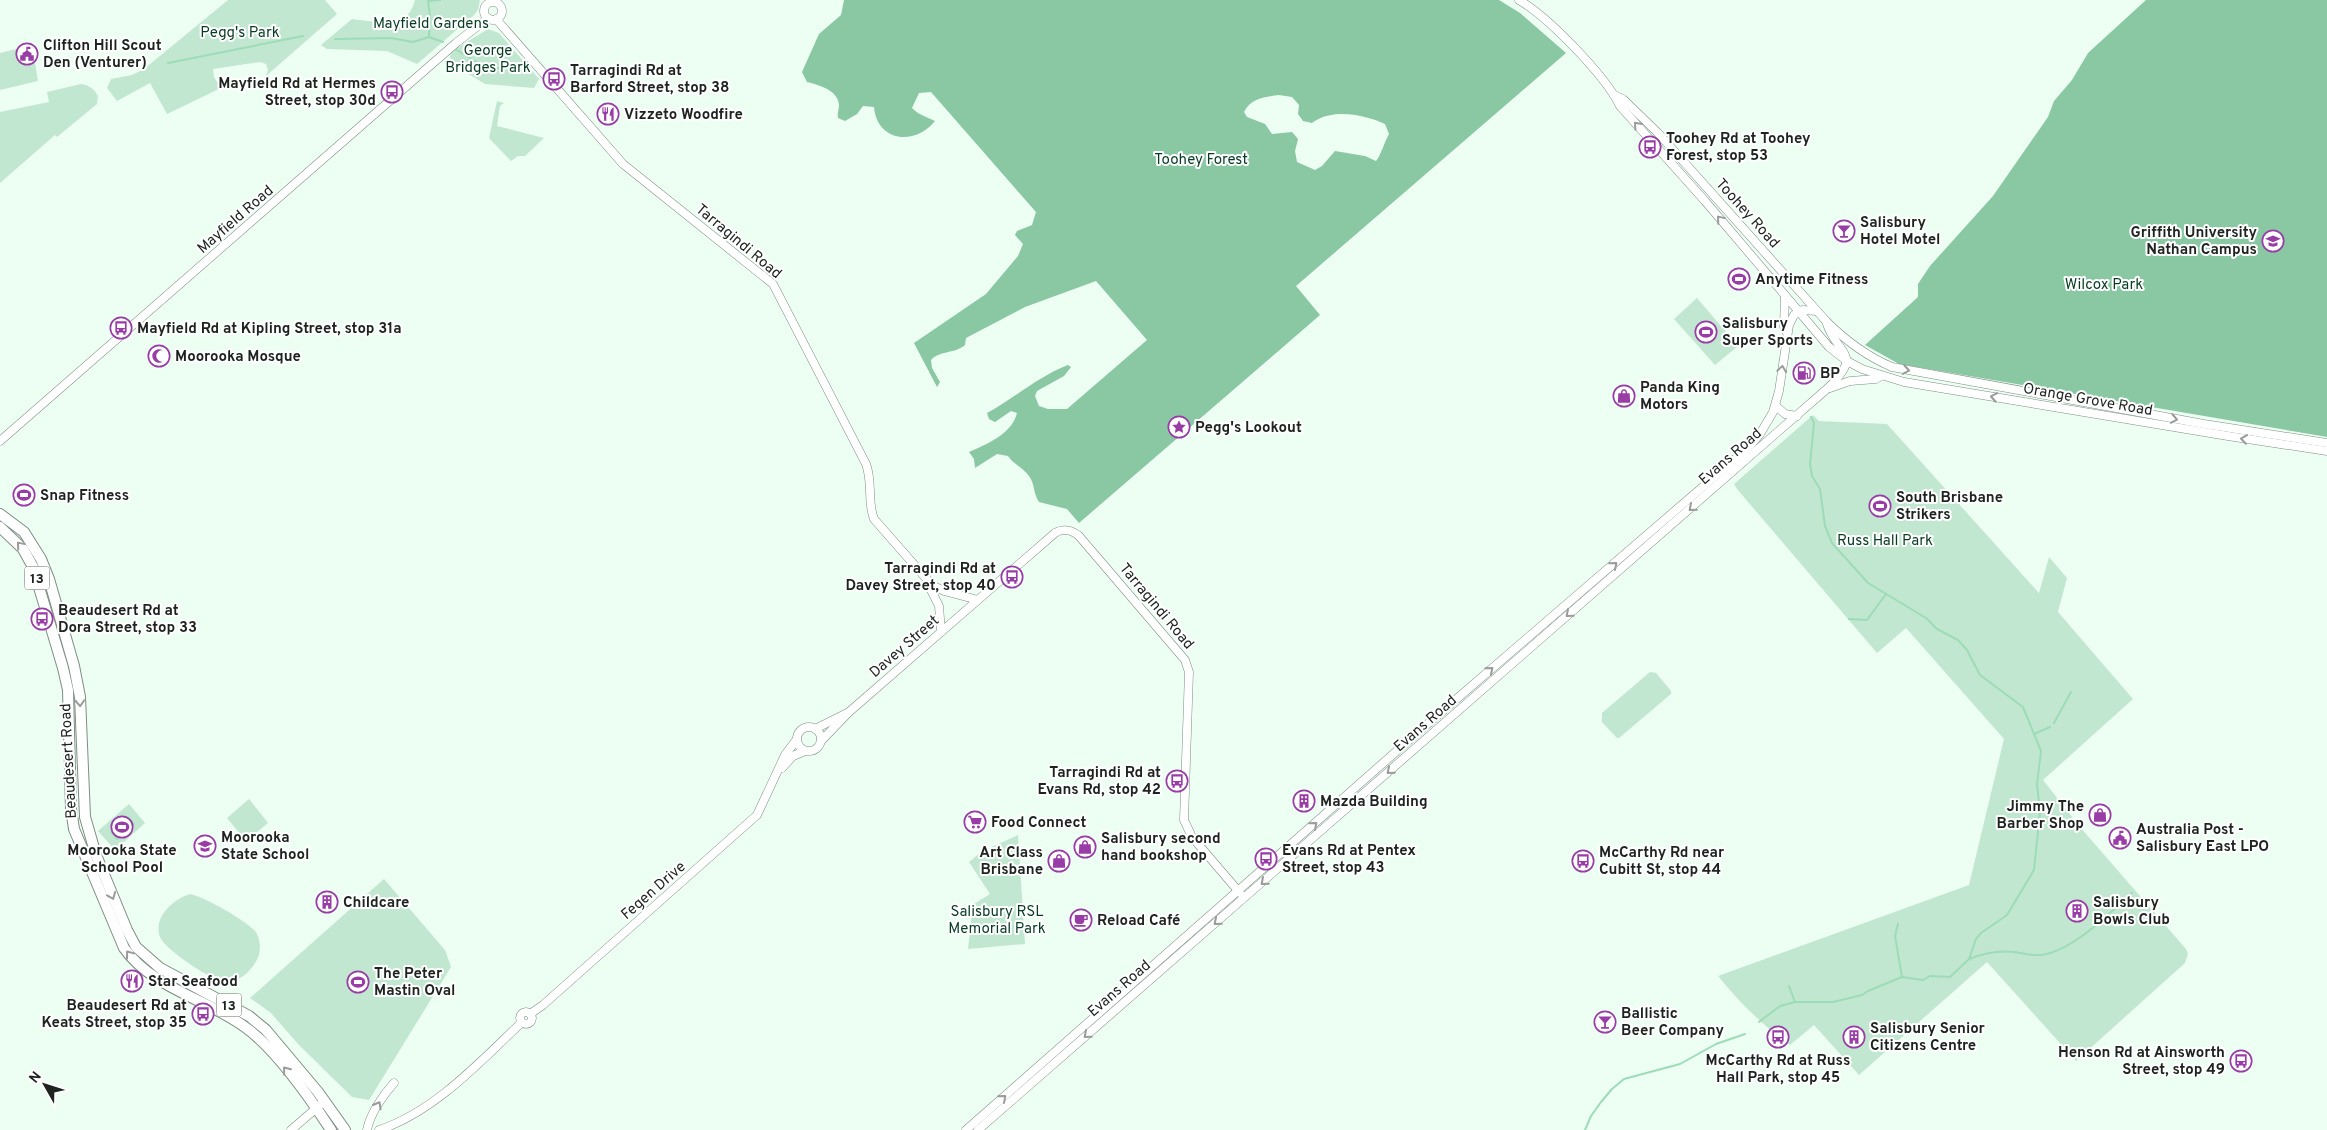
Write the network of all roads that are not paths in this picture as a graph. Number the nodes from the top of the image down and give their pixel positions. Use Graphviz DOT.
graph roads {
  1 [pos="1518,0"];
  2 [pos="490,2"];
  3 [pos="488,18"];
  4 [pos="496,19"];
  5 [pos="1614,95"];
  6 [pos="1785,296"];
  7 [pos="1817,311"];
  8 [pos="1798,312"];
  9 [pos="1826,321"];
  10 [pos="1787,333"];
  11 [pos="1861,352"];
  12 [pos="1847,361"];
  13 [pos="1880,376"];
  14 [pos="1828,388"];
  15 [pos="1776,406"];
  16 [pos="1797,416"];
  17 [pos="0,441"];
  18 [pos="2327,443"];
  19 [pos="2327,451"];
  20 [pos="0,514"];
  21 [pos="0,527"];
  22 [pos="925,578"];
  23 [pos="949,593"];
  24 [pos="978,600"];
  25 [pos="939,604"];
  26 [pos="941,632"];
  27 [pos="849,712"];
  28 [pos="815,729"];
  29 [pos="797,739"];
  30 [pos="821,741"];
  31 [pos="805,751"];
  32 [pos="777,773"];
  33 [pos="1238,891"];
  34 [pos="1244,899"];
  35 [pos="394,1083"];
  36 [pos="325,1100"];
  37 [pos="316,1108"];
  38 [pos="291,1130"];
  39 [pos="331,1130"];
  40 [pos="346,1130"];
  41 [pos="367,1130"];
  42 [pos="379,1130"];
  43 [pos="966,1130"];
  44 [pos="978,1130"];
  1 -- 5 [label="main road, Toohey Road"];
  2 -- 3 [label="main road"];
  2 -- 4 [label="main road"];
  3 -- 4 [label="main road"];
  3 -- 17 [label="main road, Mayfield Road"];
  4 -- 22 [label="main road, Tarragindi Road"];
  6 -- 5 [label="main road, Toohey Road, one-way"];
  5 -- 7 [label="main road, Toohey Road"];
  6 -- 8 [label="main road, Toohey Road"];
  6 -- 10 [label="main road"];
  7 -- 8 [label="main road"];
  7 -- 9 [label="main road, Toohey Road"];
  8 -- 10 [label="main road"];
  8 -- 12 [label="main road, Toohey Road"];
  9 -- 11 [label="main road, Toohey Road"];
  9 -- 12 [label="main road"];
  15 -- 10 [label="main road, Evans Road, one-way"];
  11 -- 18 [label="main road, Orange Grove Road, one-way"];
  12 -- 13 [label="main road, Orange Grove Road"];
  12 -- 14 [label="main road, Evans Road"];
  13 -- 14 [label="main road"];
  19 -- 13 [label="main road, Orange Grove Road, one-way"];
  14 -- 16 [label="main road, Evans Road"];
  15 -- 16 [label="main road"];
  33 -- 15 [label="main road, Evans Road, one-way"];
  16 -- 34 [label="main road, Evans Road, one-way"];
  20 -- 36 [label="highway, Beaudesert Road / 13, one-way"];
  37 -- 21 [label="highway, Beaudesert Road / 13, one-way"];
  22 -- 23 [label="main road, Tarragindi Road"];
  22 -- 25 [label="main road, Tarragindi Road"];
  23 -- 24 [label="main road, Tarragindi Road"];
  23 -- 25 [label="main road"];
  24 -- 26 [label="main road, Davey Street"];
  24 -- 33 [label="main road, Tarragindi Road"];
  25 -- 26 [label="main road, Tarragindi Road"];
  26 -- 27 [label="main road, Davey Street"];
  27 -- 28 [label="main road, Davey Street"];
  27 -- 30 [label="main road, Davey Street"];
  28 -- 29 [label="main road"];
  28 -- 30 [label="main road"];
  29 -- 31 [label="main road"];
  29 -- 32 [label="main road, Fegen Drive"];
  30 -- 31 [label="main road"];
  31 -- 32 [label="main road, Fegen Drive"];
  32 -- 42 [label="main road, Fegen Drive"];
  33 -- 34 [label="main road, Tarragindi Road"];
  43 -- 33 [label="main road, Evans Road, one-way"];
  34 -- 44 [label="main road, Evans Road, one-way"];
  41 -- 35 [label="main road, one-way"];
  36 -- 37 [label="main road"];
  36 -- 40 [label="highway, Beaudesert Road / 13"];
  37 -- 38 [label="main road"];
  37 -- 39 [label="highway, Beaudesert Road / 13"];
}
